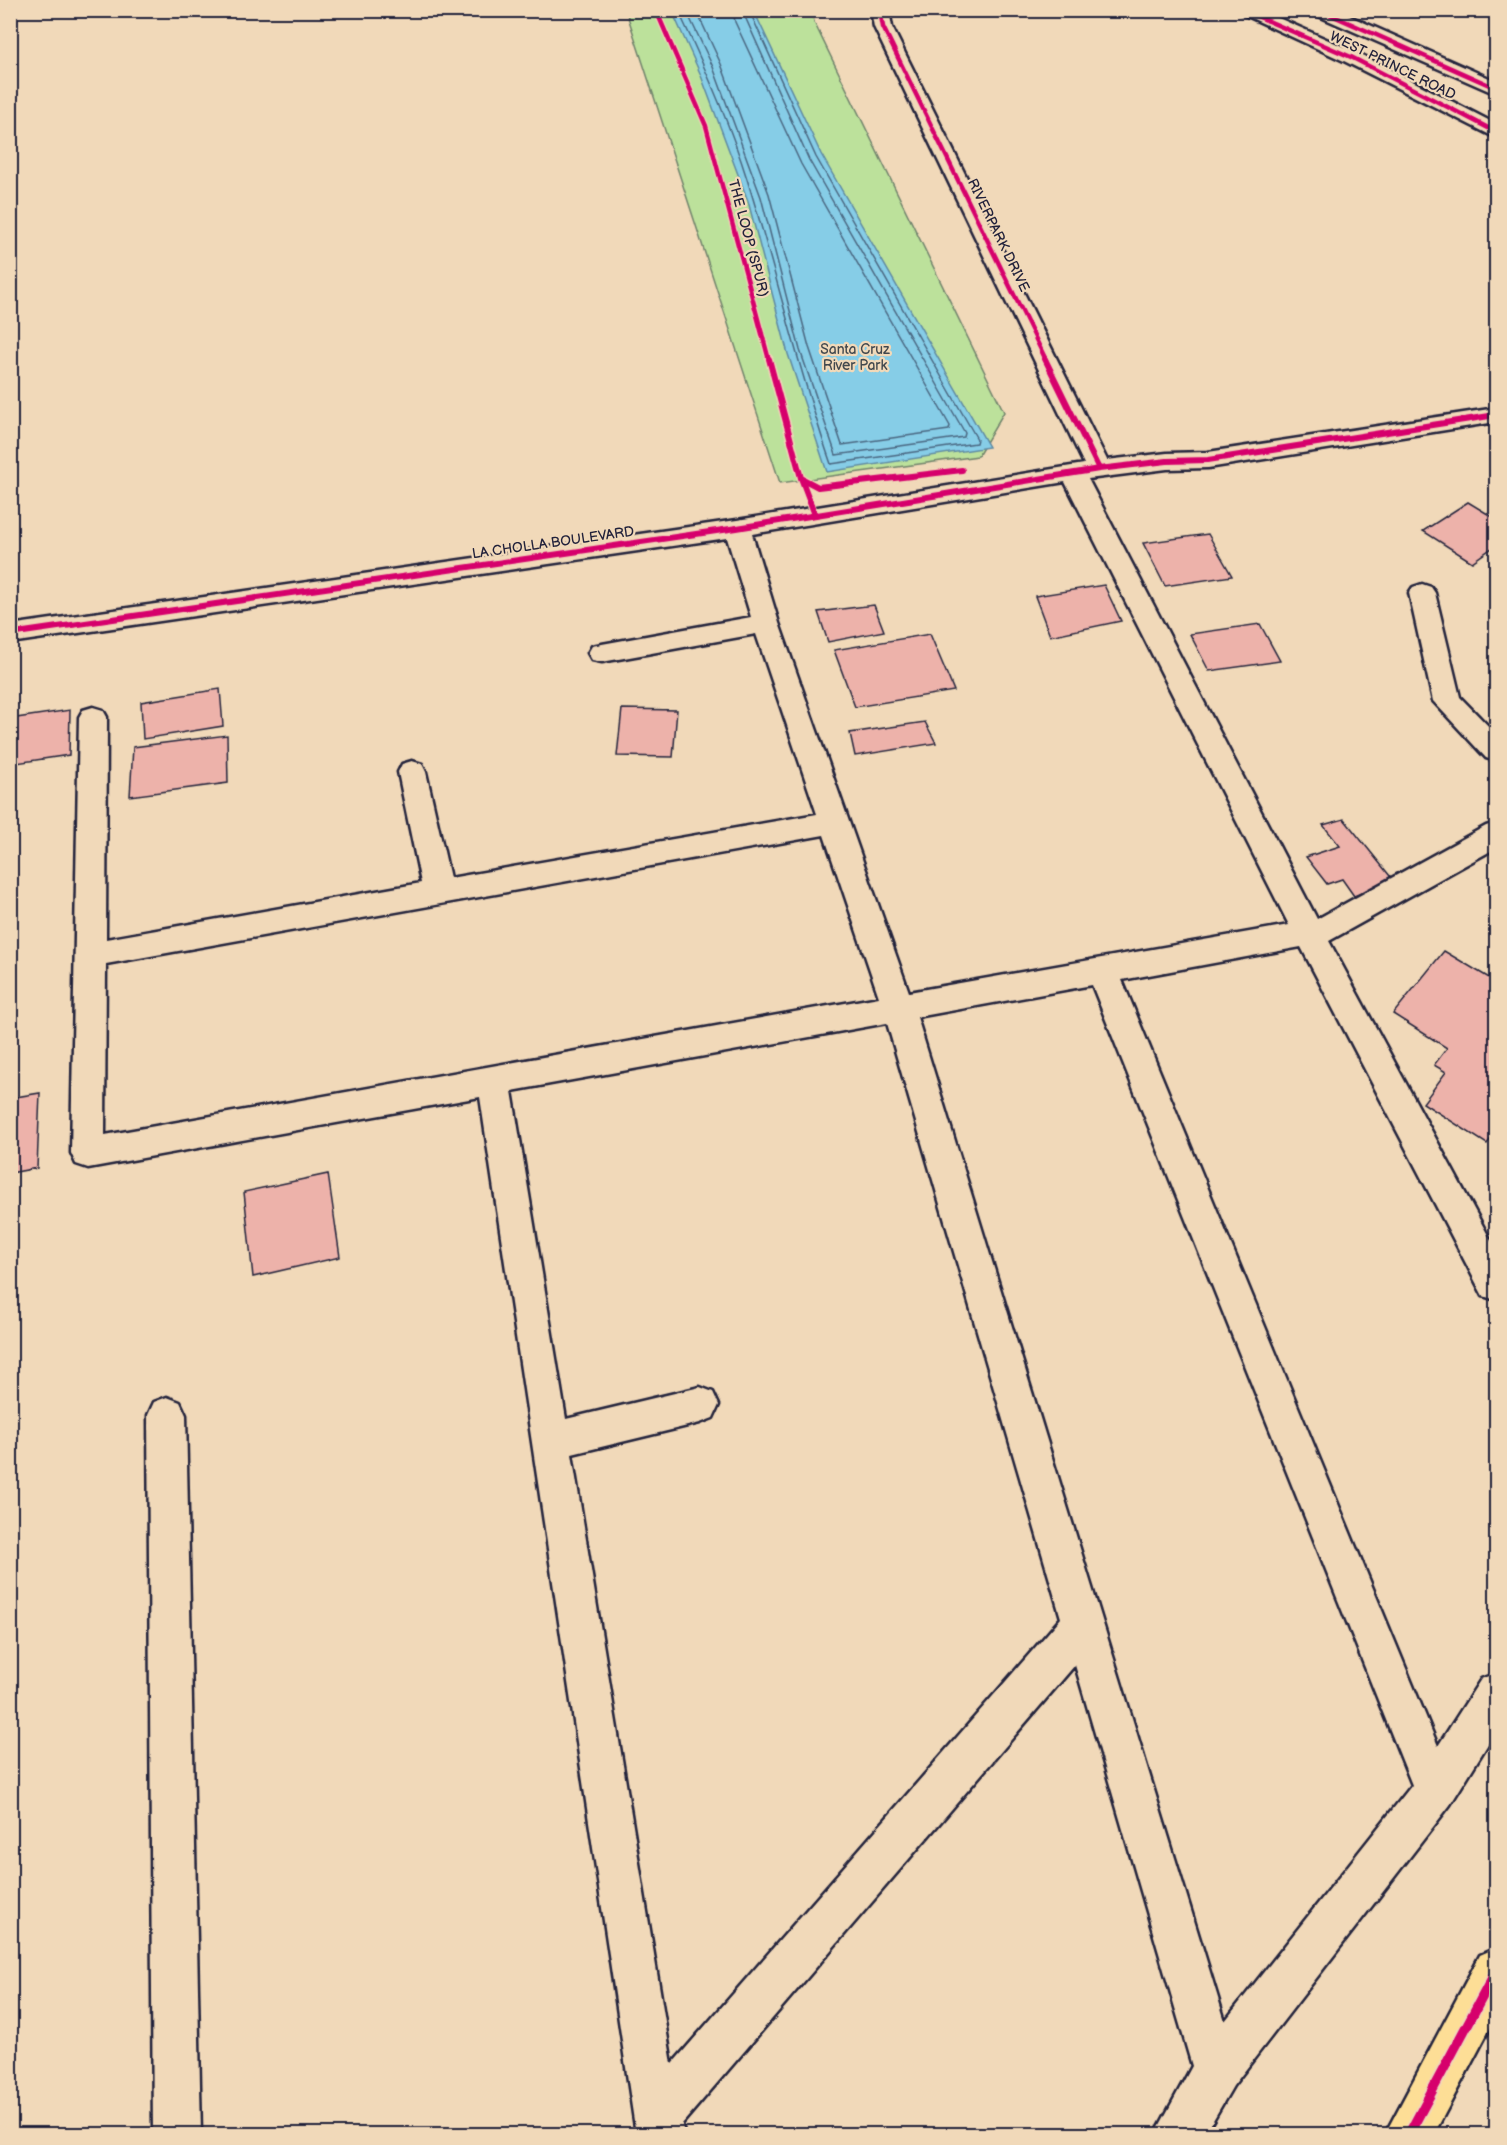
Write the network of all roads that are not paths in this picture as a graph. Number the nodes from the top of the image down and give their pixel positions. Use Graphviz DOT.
graph roads {
  1 [pos="880,10"];
  2 [pos="1243,10"];
  3 [pos="1320,10"];
  4 [pos="1497,88"];
  5 [pos="1497,132"];
  6 [pos="1497,415"];
  7 [pos="1099,469"];
  8 [pos="1073,474"];
  9 [pos="737,528"];
  10 [pos="1422,593"];
  11 [pos="766,623"];
  12 [pos="10,634"];
  13 [pos="602,653"];
  14 [pos="93,717"];
  15 [pos="1497,751"];
  16 [pos="412,772"];
  17 [pos="834,822"];
  18 [pos="1497,834"];
  19 [pos="438,892"];
  20 [pos="1309,933"];
  21 [pos="91,954"];
  22 [pos="1102,970"];
  23 [pos="898,1006"];
  24 [pos="494,1079"];
  25 [pos="1497,1284"];
  26 [pos="700,1406"];
  27 [pos="167,1415"];
  28 [pos="550,1441"];
  29 [pos="1083,1624"];
  30 [pos="1497,1694"];
  31 [pos="1435,1790"];
  32 [pos="1497,1971"];
  33 [pos="1216,2069"];
  34 [pos="659,2126"];
  35 [pos="177,2134"];
  36 [pos="1179,2134"];
  37 [pos="1409,2134"];
  1 -- 7 [label="street, RIVERPARK DRIVE"];
  2 -- 5 [label="street, WEST PRINCE ROAD"];
  3 -- 4 [label="street, WEST PRINCE ROAD"];
  6 -- 7 [label="street, LA CHOLLA BOULEVARD"];
  7 -- 8 [label="street, LA CHOLLA BOULEVARD"];
  8 -- 9 [label="street, LA CHOLLA BOULEVARD"];
  8 -- 20 [label="street"];
  9 -- 11 [label="street"];
  9 -- 12 [label="street, LA CHOLLA BOULEVARD"];
  10 -- 15 [label="street"];
  11 -- 13 [label="street"];
  11 -- 17 [label="street"];
  14 -- 21 [label="street"];
  16 -- 19 [label="street"];
  17 -- 19 [label="street"];
  17 -- 23 [label="street"];
  18 -- 20 [label="street"];
  19 -- 21 [label="street"];
  20 -- 22 [label="street"];
  20 -- 25 [label="street"];
  21 -- 24 [label="street"];
  22 -- 23 [label="street"];
  22 -- 31 [label="street"];
  23 -- 24 [label="street"];
  23 -- 29 [label="street"];
  24 -- 28 [label="street"];
  26 -- 28 [label="street"];
  27 -- 35 [label="street"];
  28 -- 34 [label="street"];
  29 -- 33 [label="street"];
  29 -- 34 [label="street"];
  30 -- 31 [label="street"];
  31 -- 33 [label="street"];
  32 -- 37 [label="main road"];
  33 -- 36 [label="street"];
}
